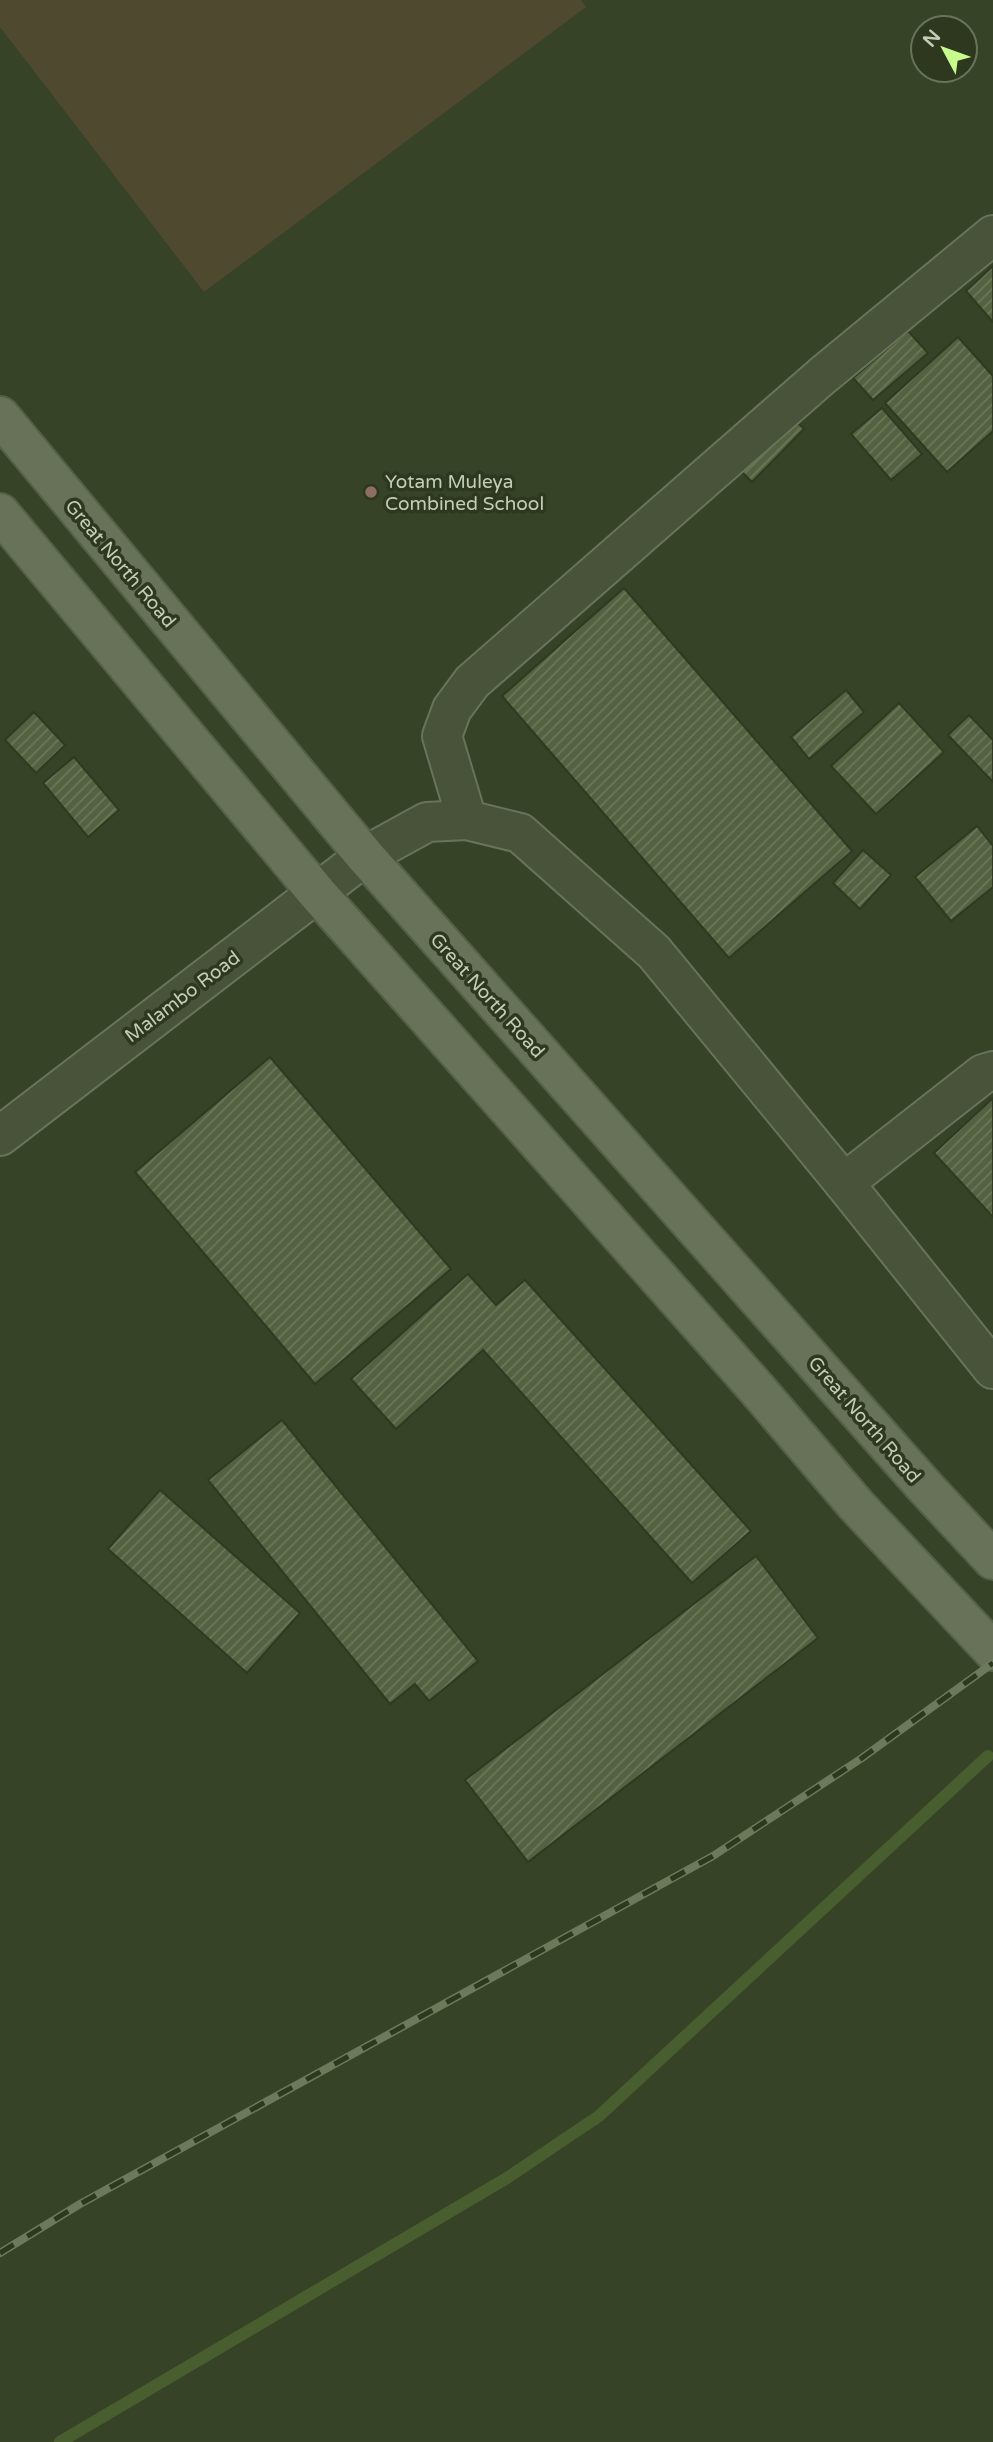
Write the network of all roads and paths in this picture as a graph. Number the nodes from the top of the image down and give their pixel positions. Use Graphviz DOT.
graph roads {
  1 [pos="993,235"];
  2 [pos="0,416"];
  3 [pos="0,513"];
  4 [pos="467,820"];
  5 [pos="365,856"];
  6 [pos="317,893"];
  7 [pos="993,1072"];
  8 [pos="7,1117"];
  9 [pos="844,1183"];
  10 [pos="993,1369"];
  11 [pos="993,1560"];
  12 [pos="993,1651"];
  1 -- 4 [label="street"];
  2 -- 5 [label="main road, Great North Road"];
  3 -- 6 [label="main road"];
  4 -- 5 [label="street, Malambo Road"];
  4 -- 9 [label="street, Malambo Road"];
  5 -- 6 [label="street, Malambo Road"];
  5 -- 11 [label="main road, Great North Road"];
  6 -- 8 [label="street, Malambo Road"];
  6 -- 12 [label="main road"];
  7 -- 9 [label="street"];
  9 -- 10 [label="street, Malambo Road"];
}
